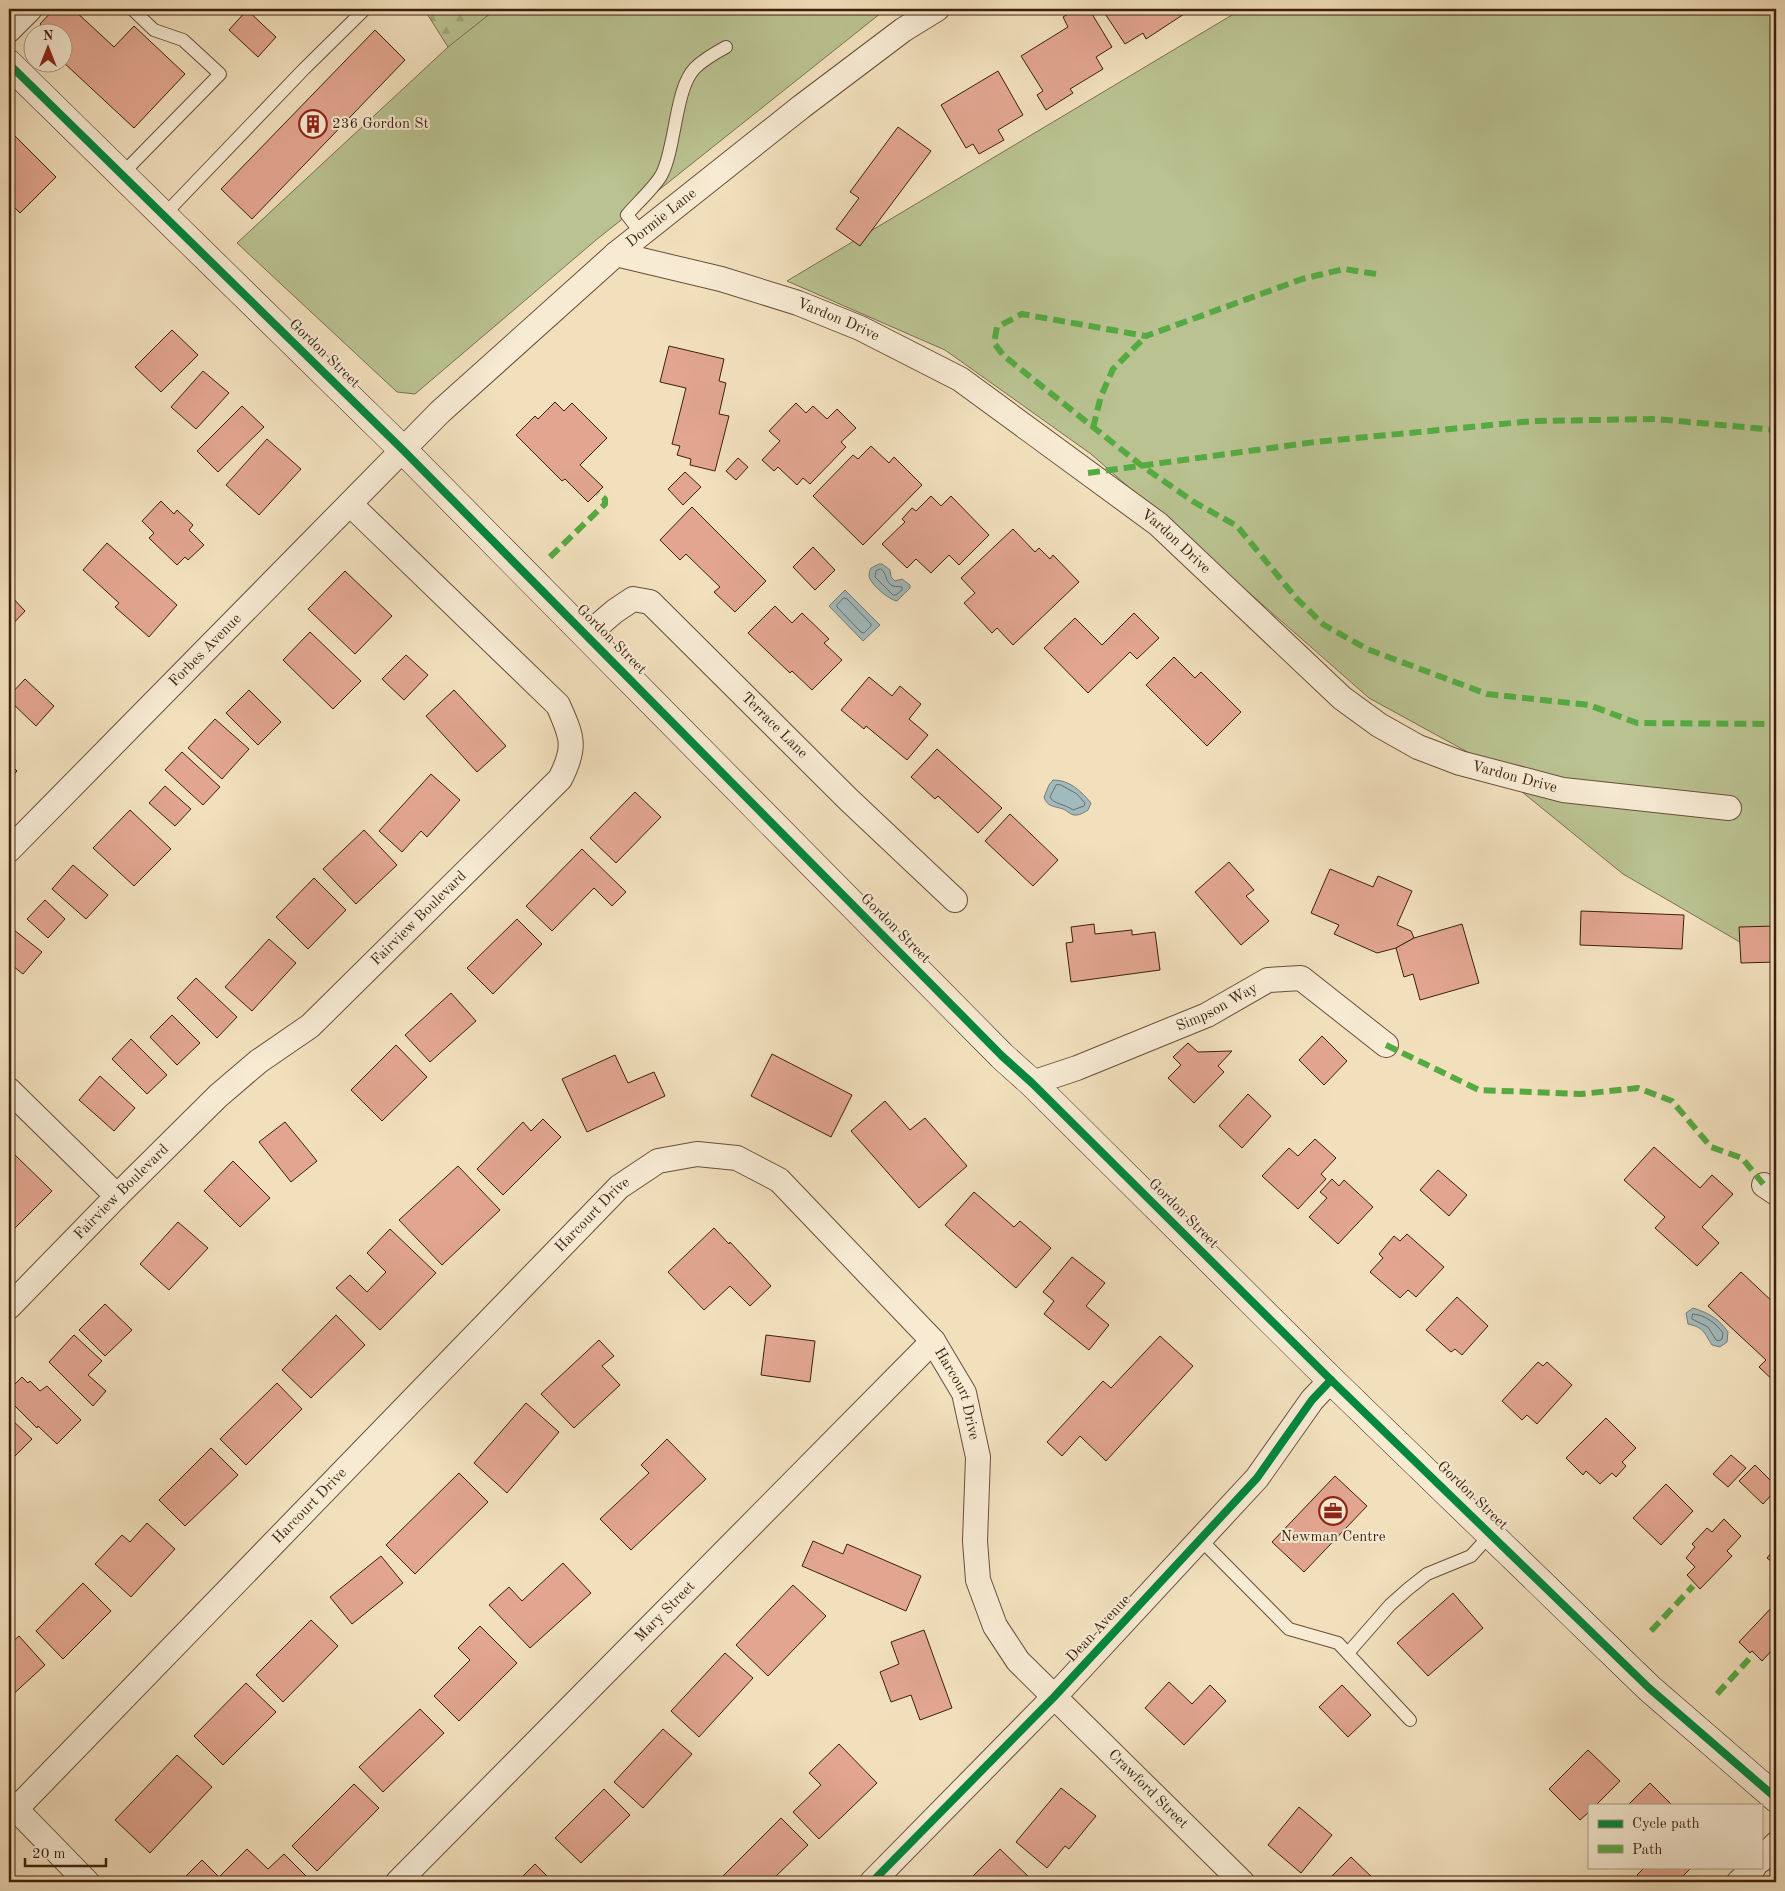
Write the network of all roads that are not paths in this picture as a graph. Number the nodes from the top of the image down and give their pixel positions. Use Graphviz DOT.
graph roads {
  1 [pos="30,9"];
  2 [pos="132,9"];
  3 [pos="365,9"];
  4 [pos="937,9"];
  5 [pos="9,30"];
  6 [pos="726,47"];
  7 [pos="10,69"];
  8 [pos="122,174"];
  9 [pos="163,216"];
  10 [pos="642,234"];
  11 [pos="616,254"];
  12 [pos="403,450"];
  13 [pos="350,504"];
  14 [pos="587,635"];
  15 [pos="1729,808"];
  16 [pos="9,850"];
  17 [pos="955,900"];
  18 [pos="1386,1045"];
  19 [pos="1032,1083"];
  20 [pos="9,1090"];
  21 [pos="117,1196"];
  22 [pos="9,1307"];
  23 [pos="933,1341"];
  24 [pos="1330,1380"];
  25 [pos="1491,1534"];
  26 [pos="1200,1539"];
  27 [pos="1348,1653"];
  28 [pos="1054,1697"];
  29 [pos="1410,1720"];
  30 [pos="1776,1798"];
  31 [pos="12,1806"];
  32 [pos="1776,1844"];
  33 [pos="1762,1859"];
  34 [pos="1753,1868"];
  35 [pos="87,1882"];
  36 [pos="398,1882"];
  37 [pos="872,1882"];
  38 [pos="1242,1882"];
  39 [pos="1739,1882"];
  1 -- 5 [label="street"];
  2 -- 8 [label="lane"];
  3 -- 9 [label="lane"];
  4 -- 10 [label="street, Dormie Lane"];
  6 -- 10 [label="lane"];
  7 -- 8 [label="main road, Gordon Street"];
  8 -- 9 [label="main road, Gordon Street"];
  9 -- 12 [label="main road, Gordon Street"];
  10 -- 11 [label="street, Dormie Lane"];
  11 -- 12 [label="street, Dormie Lane"];
  11 -- 15 [label="street, Vardon Drive"];
  12 -- 13 [label="street, Forbes Avenue"];
  12 -- 14 [label="main road, Gordon Street"];
  13 -- 16 [label="street, Forbes Avenue"];
  13 -- 21 [label="street, Fairview Boulevard"];
  14 -- 17 [label="street, Terrace Lane"];
  14 -- 19 [label="main road, Gordon Street"];
  18 -- 19 [label="street, Simpson Way"];
  19 -- 24 [label="main road, Gordon Street"];
  20 -- 21 [label="street"];
  21 -- 22 [label="street, Fairview Boulevard"];
  23 -- 28 [label="street, Harcourt Drive"];
  23 -- 31 [label="street, Harcourt Drive"];
  23 -- 36 [label="street, Mary Street"];
  24 -- 25 [label="main road, Gordon Street"];
  24 -- 26 [label="street, Dean Avenue"];
  25 -- 27 [label="lane"];
  25 -- 30 [label="main road, Gordon Street"];
  26 -- 27 [label="lane"];
  26 -- 28 [label="street, Dean Avenue"];
  27 -- 29 [label="lane"];
  28 -- 37 [label="street, Dean Avenue"];
  28 -- 38 [label="street, Crawford Street"];
  31 -- 35 [label="street"];
  32 -- 33 [label="street"];
  34 -- 39 [label="street"];
}
